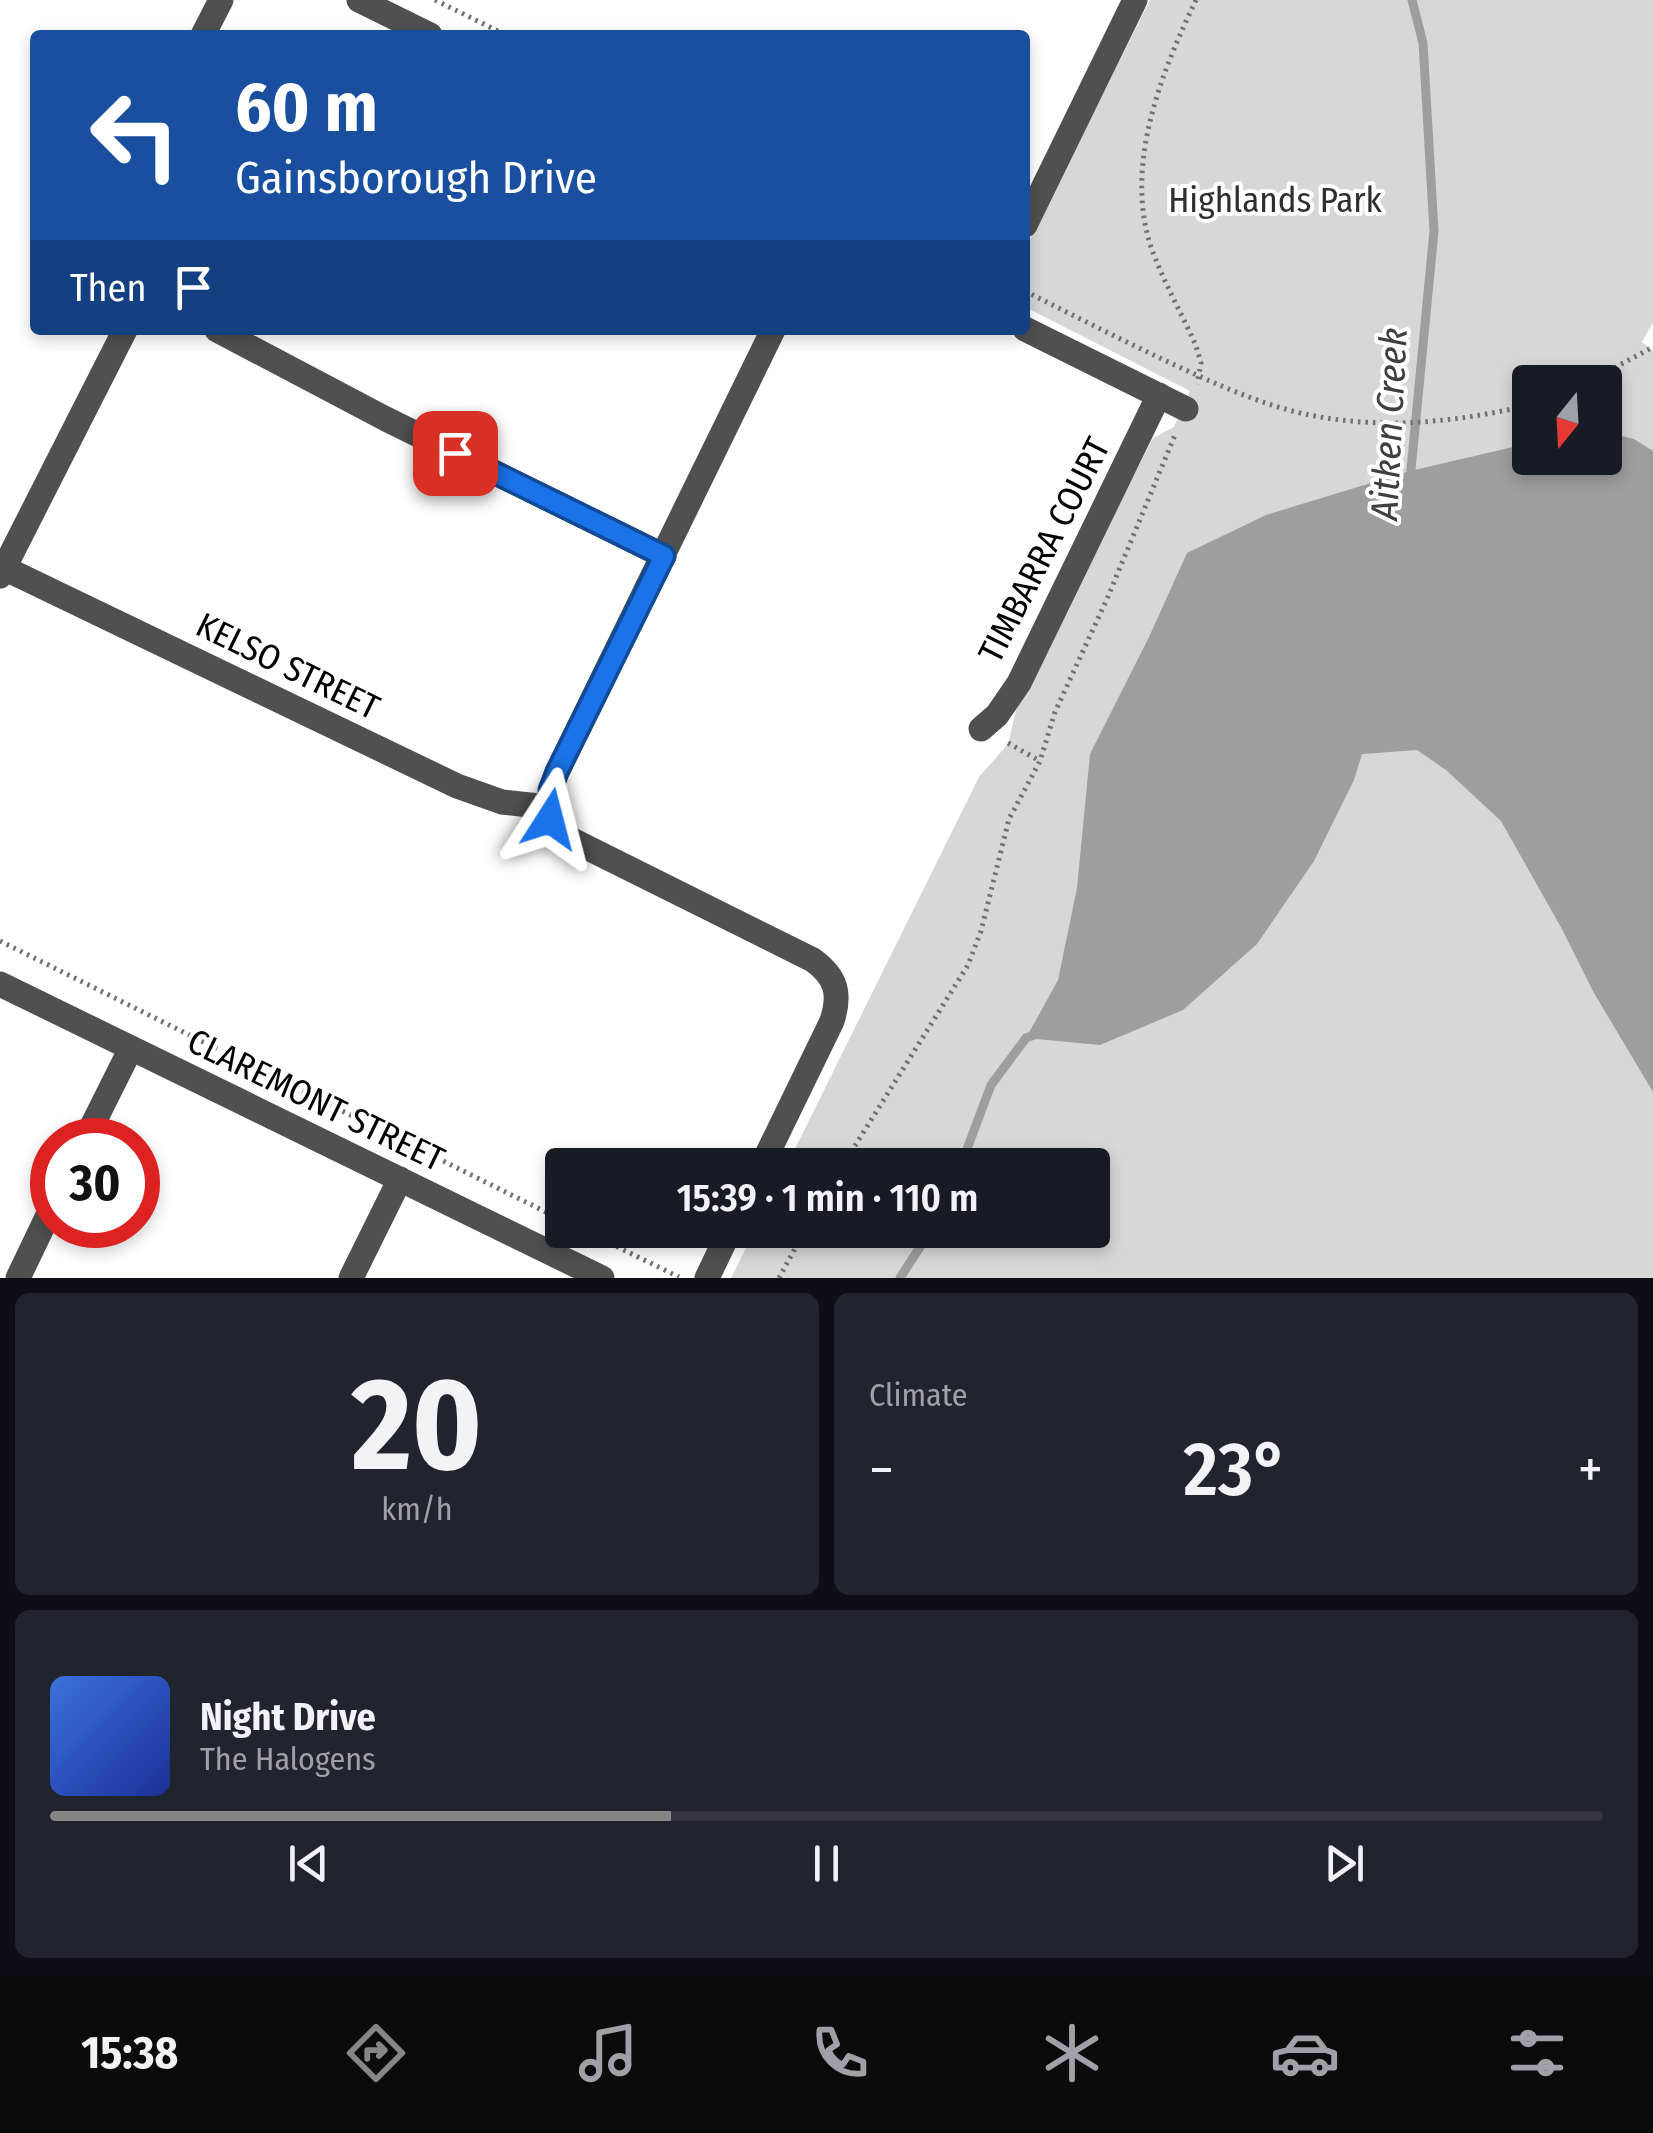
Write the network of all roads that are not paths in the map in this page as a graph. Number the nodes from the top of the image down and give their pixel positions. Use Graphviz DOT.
graph roads {
  1 [pos="221,0"];
  2 [pos="359,0"];
  3 [pos="1134,0"];
  4 [pos="206,30"];
  5 [pos="420,30"];
  6 [pos="1030,215"];
  7 [pos="1030,332"];
  8 [pos="122,335"];
  9 [pos="226,335"];
  10 [pos="772,335"];
  11 [pos="1159,395"];
  12 [pos="1186,409"];
  13 [pos="664,556"];
  14 [pos="2,572"];
  15 [pos="982,729"];
  16 [pos="548,807"];
  17 [pos="0,984"];
  18 [pos="131,1048"];
  19 [pos="97,1118"];
  20 [pos="770,1148"];
  21 [pos="400,1179"];
  22 [pos="32,1248"];
  23 [pos="721,1248"];
  24 [pos="18,1278"];
  25 [pos="351,1278"];
  26 [pos="602,1278"];
  27 [pos="706,1278"];
  1 -- 4 [label="street"];
  2 -- 5 [label="street"];
  3 -- 6 [label="street"];
  7 -- 11 [label="street"];
  8 -- 14 [label="street"];
  9 -- 13 [label="street"];
  10 -- 13 [label="street"];
  11 -- 12 [label="street"];
  11 -- 15 [label="street, TIMBARRA COURT"];
  13 -- 16 [label="street"];
  14 -- 16 [label="street, KELSO STREET"];
  16 -- 20 [label="street"];
  17 -- 18 [label="street, CLAREMONT STREET"];
  18 -- 19 [label="street"];
  18 -- 21 [label="street, CLAREMONT STREET"];
  21 -- 25 [label="street"];
  21 -- 26 [label="street, CLAREMONT STREET"];
  22 -- 24 [label="street"];
  23 -- 27 [label="street"];
}
